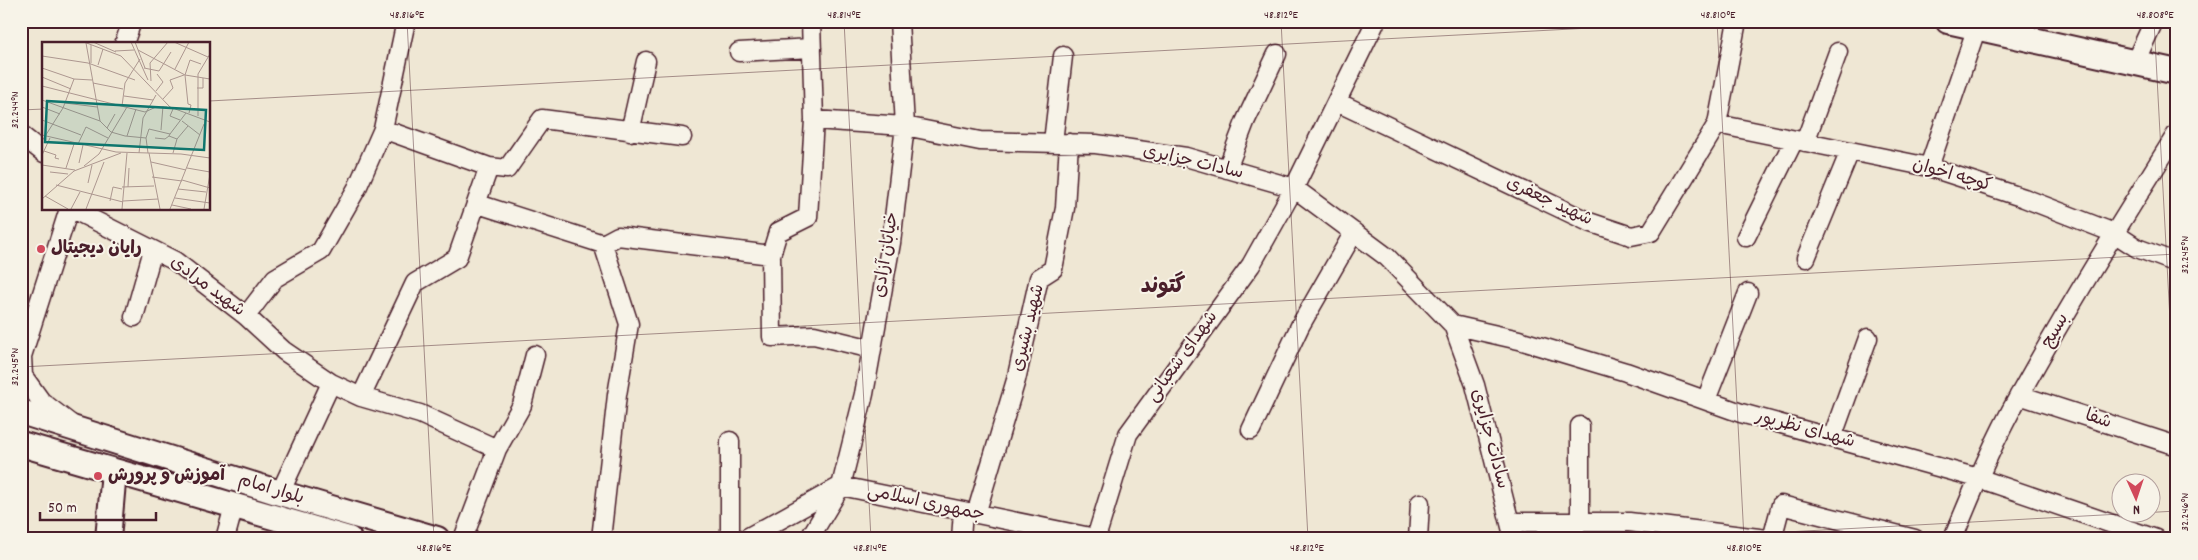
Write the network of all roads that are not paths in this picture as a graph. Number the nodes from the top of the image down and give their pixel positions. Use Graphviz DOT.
graph roads {
  1 [pos="132,21"];
  2 [pos="406,21"];
  3 [pos="811,21"];
  4 [pos="899,21"];
  5 [pos="1376,21"];
  6 [pos="1737,21"];
  7 [pos="1948,21"];
  8 [pos="2154,21"];
  9 [pos="1977,28"];
  10 [pos="2025,29"];
  11 [pos="125,42"];
  12 [pos="812,48"];
  13 [pos="739,52"];
  14 [pos="1838,52"];
  15 [pos="1277,54"];
  16 [pos="1063,56"];
  17 [pos="646,61"];
  18 [pos="2135,62"];
  19 [pos="2177,72"];
  20 [pos="1337,102"];
  21 [pos="814,120"];
  22 [pos="1717,124"];
  23 [pos="905,126"];
  24 [pos="383,129"];
  25 [pos="630,132"];
  26 [pos="2177,133"];
  27 [pos="21,135"];
  28 [pos="682,138"];
  29 [pos="1800,141"];
  30 [pos="1061,143"];
  31 [pos="1850,151"];
  32 [pos="42,152"];
  33 [pos="489,167"];
  34 [pos="1930,167"];
  35 [pos="1227,169"];
  36 [pos="1294,188"];
  37 [pos="478,204"];
  38 [pos="70,210"];
  39 [pos="72,210"];
  40 [pos="1354,232"];
  41 [pos="2114,232"];
  42 [pos="1746,238"];
  43 [pos="603,244"];
  44 [pos="153,250"];
  45 [pos="771,255"];
  46 [pos="1806,258"];
  47 [pos="2177,263"];
  48 [pos="1748,293"];
  49 [pos="246,316"];
  50 [pos="134,317"];
  51 [pos="1453,325"];
  52 [pos="1868,338"];
  53 [pos="872,348"];
  54 [pos="22,355"];
  55 [pos="535,355"];
  56 [pos="330,383"];
  57 [pos="2019,395"];
  58 [pos="361,397"];
  59 [pos="1706,400"];
  60 [pos="21,412"];
  61 [pos="1580,426"];
  62 [pos="1251,430"];
  63 [pos="82,431"];
  64 [pos="1832,438"];
  65 [pos="730,441"];
  66 [pos="21,444"];
  67 [pos="2177,446"];
  68 [pos="496,449"];
  69 [pos="114,471"];
  70 [pos="1978,478"];
  71 [pos="841,486"];
  72 [pos="280,493"];
  73 [pos="1420,503"];
  74 [pos="234,506"];
  75 [pos="970,512"];
  76 [pos="1580,522"];
  77 [pos="1512,530"];
  78 [pos="756,537"];
  79 [pos="1098,538"];
  80 [pos="108,539"];
  81 [pos="225,539"];
  82 [pos="349,539"];
  83 [pos="437,539"];
  84 [pos="463,539"];
  85 [pos="601,539"];
  86 [pos="730,539"];
  87 [pos="809,539"];
  88 [pos="961,539"];
  89 [pos="1418,539"];
  90 [pos="1767,539"];
  91 [pos="1772,539"];
  92 [pos="1916,539"];
  93 [pos="1953,539"];
  94 [pos="2156,539"];
  1 -- 11 [label="street"];
  2 -- 24 [label="street"];
  3 -- 12 [label="street"];
  4 -- 23 [label="street, خیابان آزادی"];
  5 -- 20 [label="street, شهدای شعبانی"];
  6 -- 22 [label="street"];
  7 -- 9 [label="street"];
  8 -- 18 [label="street"];
  9 -- 10 [label="street"];
  9 -- 34 [label="street"];
  10 -- 18 [label="street"];
  12 -- 13 [label="street"];
  12 -- 21 [label="street"];
  14 -- 29 [label="street"];
  15 -- 35 [label="street"];
  16 -- 30 [label="street, شهید بشیری"];
  17 -- 25 [label="street"];
  18 -- 19 [label="street"];
  20 -- 22 [label="street, شهید جعفری"];
  20 -- 36 [label="street, شهدای شعبانی"];
  21 -- 23 [label="street, سادات جزایری"];
  21 -- 45 [label="street"];
  22 -- 29 [label="street, کوچه اخوان"];
  23 -- 30 [label="street, سادات جزایری"];
  23 -- 53 [label="street, خیابان آزادی"];
  24 -- 33 [label="street"];
  24 -- 49 [label="street"];
  25 -- 28 [label="street"];
  25 -- 33 [label="street"];
  26 -- 41 [label="street, بسیج"];
  27 -- 32 [label="street"];
  29 -- 31 [label="street, کوچه اخوان"];
  29 -- 42 [label="street"];
  30 -- 35 [label="street, سادات جزایری"];
  30 -- 75 [label="street, شهید بشیری"];
  31 -- 34 [label="street, کوچه اخوان"];
  31 -- 46 [label="street"];
  33 -- 37 [label="street"];
  34 -- 41 [label="street, کوچه اخوان"];
  35 -- 36 [label="street, سادات جزایری"];
  36 -- 40 [label="street, سادات جزایری"];
  36 -- 79 [label="street, شهدای شعبانی"];
  37 -- 43 [label="street"];
  37 -- 58 [label="street"];
  38 -- 54 [label="street"];
  39 -- 44 [label="street, شهید مرادی"];
  40 -- 51 [label="street, سادات جزایری"];
  40 -- 62 [label="street"];
  41 -- 47 [label="street, کوچه اخوان"];
  41 -- 57 [label="street, بسیج"];
  43 -- 45 [label="street"];
  43 -- 85 [label="street"];
  44 -- 49 [label="street, شهید مرادی"];
  44 -- 50 [label="street"];
  45 -- 53 [label="street"];
  48 -- 59 [label="street"];
  49 -- 56 [label="street, شهید مرادی"];
  51 -- 59 [label="street, شهدای نظرپور"];
  51 -- 77 [label="street, سادات جزایری"];
  52 -- 64 [label="street"];
  53 -- 71 [label="street, خیابان آزادی"];
  54 -- 63 [label="street"];
  55 -- 68 [label="street"];
  56 -- 58 [label="street, شهید مرادی"];
  56 -- 72 [label="street"];
  57 -- 67 [label="street, شفا"];
  57 -- 70 [label="street, بسیج"];
  58 -- 68 [label="street, شهید مرادی"];
  59 -- 64 [label="street, شهدای نظرپور"];
  60 -- 63 [label="street, بلوار امام"];
  61 -- 76 [label="street"];
  63 -- 72 [label="street, بلوار امام"];
  64 -- 70 [label="street, شهدای نظرپور"];
  65 -- 86 [label="street"];
  66 -- 69 [label="street, بلوار امام"];
  68 -- 84 [label="street"];
  69 -- 74 [label="street, بلوار امام"];
  69 -- 80 [label="street"];
  70 -- 93 [label="street, بسیج"];
  70 -- 94 [label="street, شهدای نظرپور"];
  71 -- 75 [label="street, جمهوری اسلامی"];
  71 -- 78 [label="street"];
  71 -- 87 [label="street"];
  72 -- 83 [label="street, بلوار امام"];
  73 -- 89 [label="street"];
  74 -- 81 [label="street"];
  74 -- 82 [label="street, بلوار امام"];
  75 -- 79 [label="street, جمهوری اسلامی"];
  75 -- 88 [label="street, شهید بشیری"];
  76 -- 77 [label="street"];
  76 -- 90 [label="street"];
  91 -- 92 [label="street"];
}
